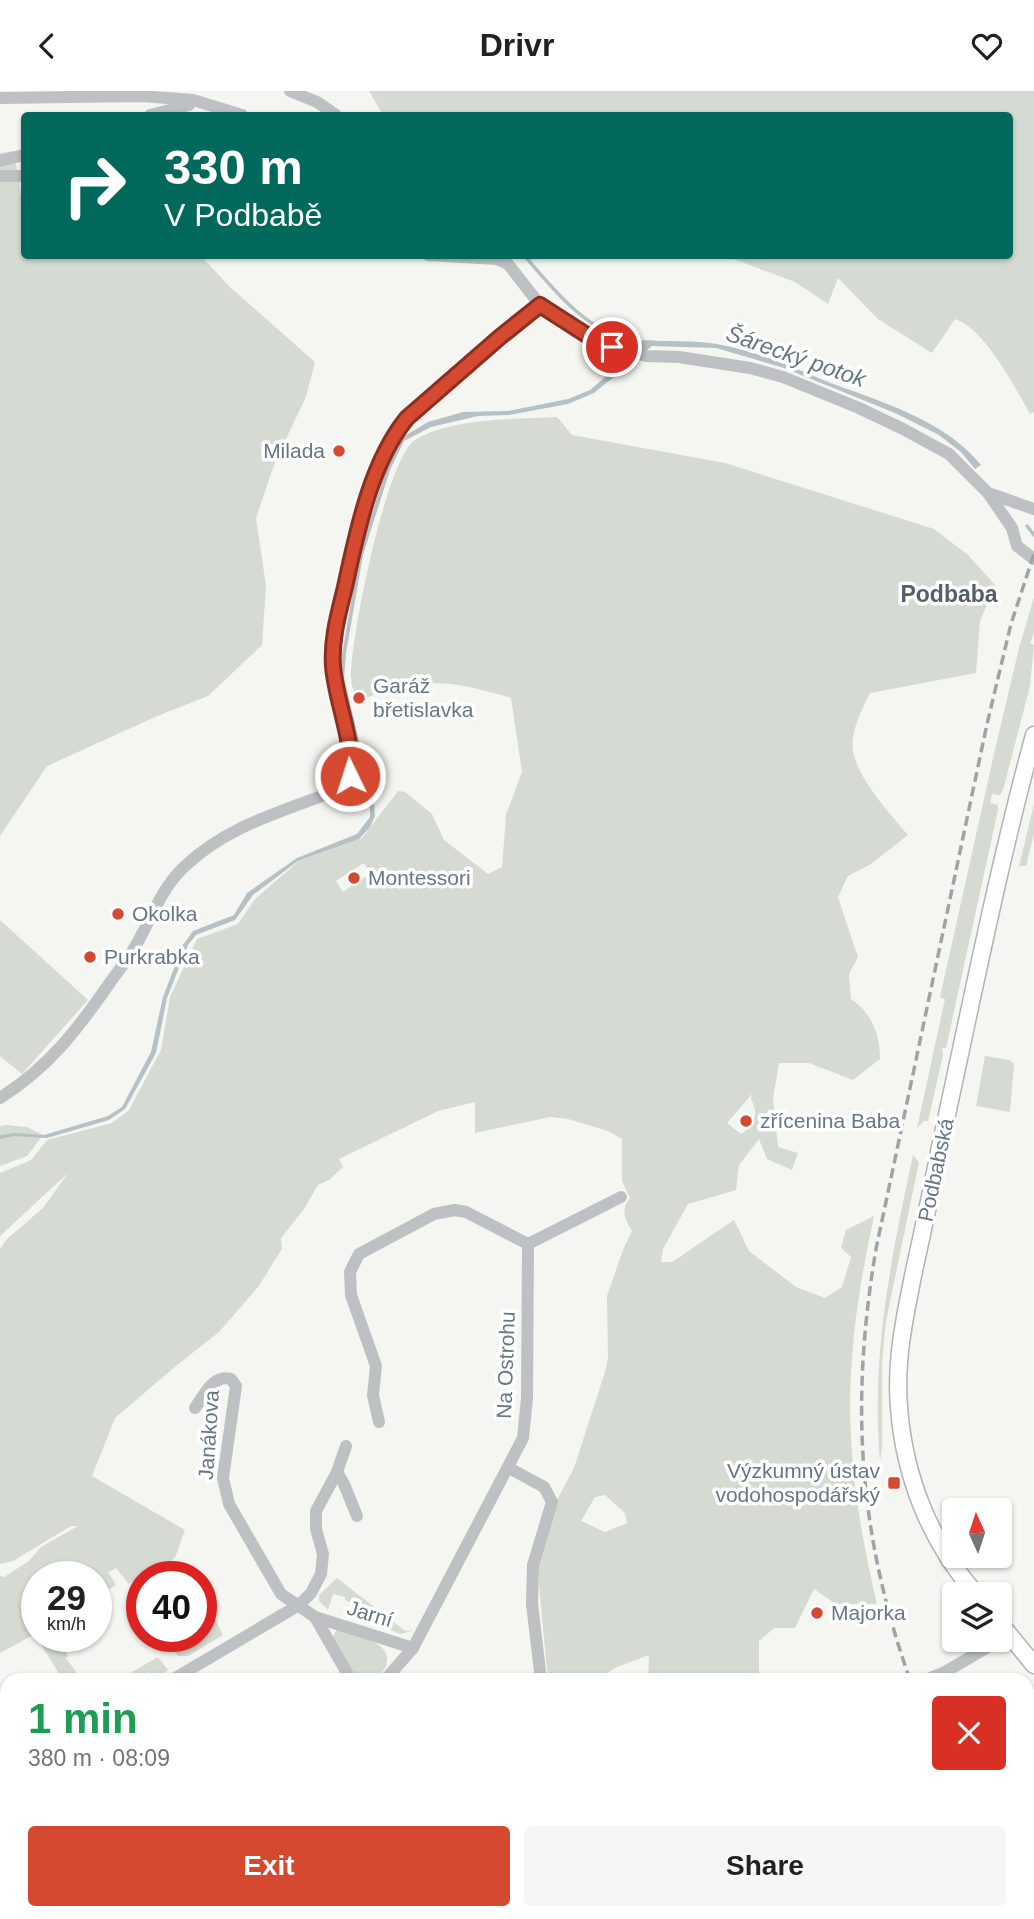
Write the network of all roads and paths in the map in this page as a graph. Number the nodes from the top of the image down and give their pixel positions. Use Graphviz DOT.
graph roads {
  1 [pos="290,91"];
  2 [pos="0,98"];
  3 [pos="192,100"];
  4 [pos="162,112"];
  5 [pos="232,112"];
  6 [pos="332,112"];
  7 [pos="21,156"];
  8 [pos="0,161"];
  9 [pos="0,176"];
  10 [pos="21,176"];
  11 [pos="497,259"];
  12 [pos="540,305"];
  13 [pos="988,493"];
  14 [pos="1033,509"];
  15 [pos="1012,528"];
  16 [pos="1034,559"];
  17 [pos="1034,735"];
  18 [pos="0,1098"];
  19 [pos="621,1197"];
  20 [pos="528,1244"];
  21 [pos="195,1408"];
  22 [pos="379,1422"];
  23 [pos="346,1447"];
  24 [pos="509,1468"];
  25 [pos="337,1472"];
  26 [pos="357,1516"];
  27 [pos="966,1582"];
  28 [pos="299,1605"];
  29 [pos="315,1617"];
  30 [pos="1012,1637"];
  31 [pos="413,1648"];
  32 [pos="973,1652"];
  33 [pos="1034,1665"];
  34 [pos="184,1673"];
  35 [pos="347,1673"];
  36 [pos="391,1673"];
  37 [pos="540,1673"];
  38 [pos="945,1673"];
  1 -- 6 [label="street"];
  2 -- 3 [label="street"];
  3 -- 4 [label="street"];
  3 -- 5 [label="street"];
  7 -- 8 [label="street"];
  9 -- 10 [label="street"];
  11 -- 12 [label="street"];
  12 -- 13 [label="street"];
  12 -- 18 [label="street"];
  13 -- 14 [label="street"];
  13 -- 15 [label="street"];
  14 -- 15 [label="street"];
  15 -- 16 [label="street"];
  17 -- 27 [label="main road, Podbabská"];
  19 -- 20 [label="street"];
  20 -- 22 [label="street"];
  20 -- 24 [label="street, Na Ostrohu"];
  21 -- 28 [label="street, Janákova"];
  23 -- 25 [label="street"];
  24 -- 31 [label="street, Na Ostrohu"];
  24 -- 37 [label="street"];
  25 -- 26 [label="street"];
  25 -- 28 [label="street"];
  28 -- 29 [label="street, Jarní"];
  28 -- 34 [label="street"];
  29 -- 31 [label="street, Jarní"];
  29 -- 35 [label="street, Jarní"];
  30 -- 33 [label="main road"];
  31 -- 36 [label="street, Na Ostrohu"];
  32 -- 38 [label="street"];
}
